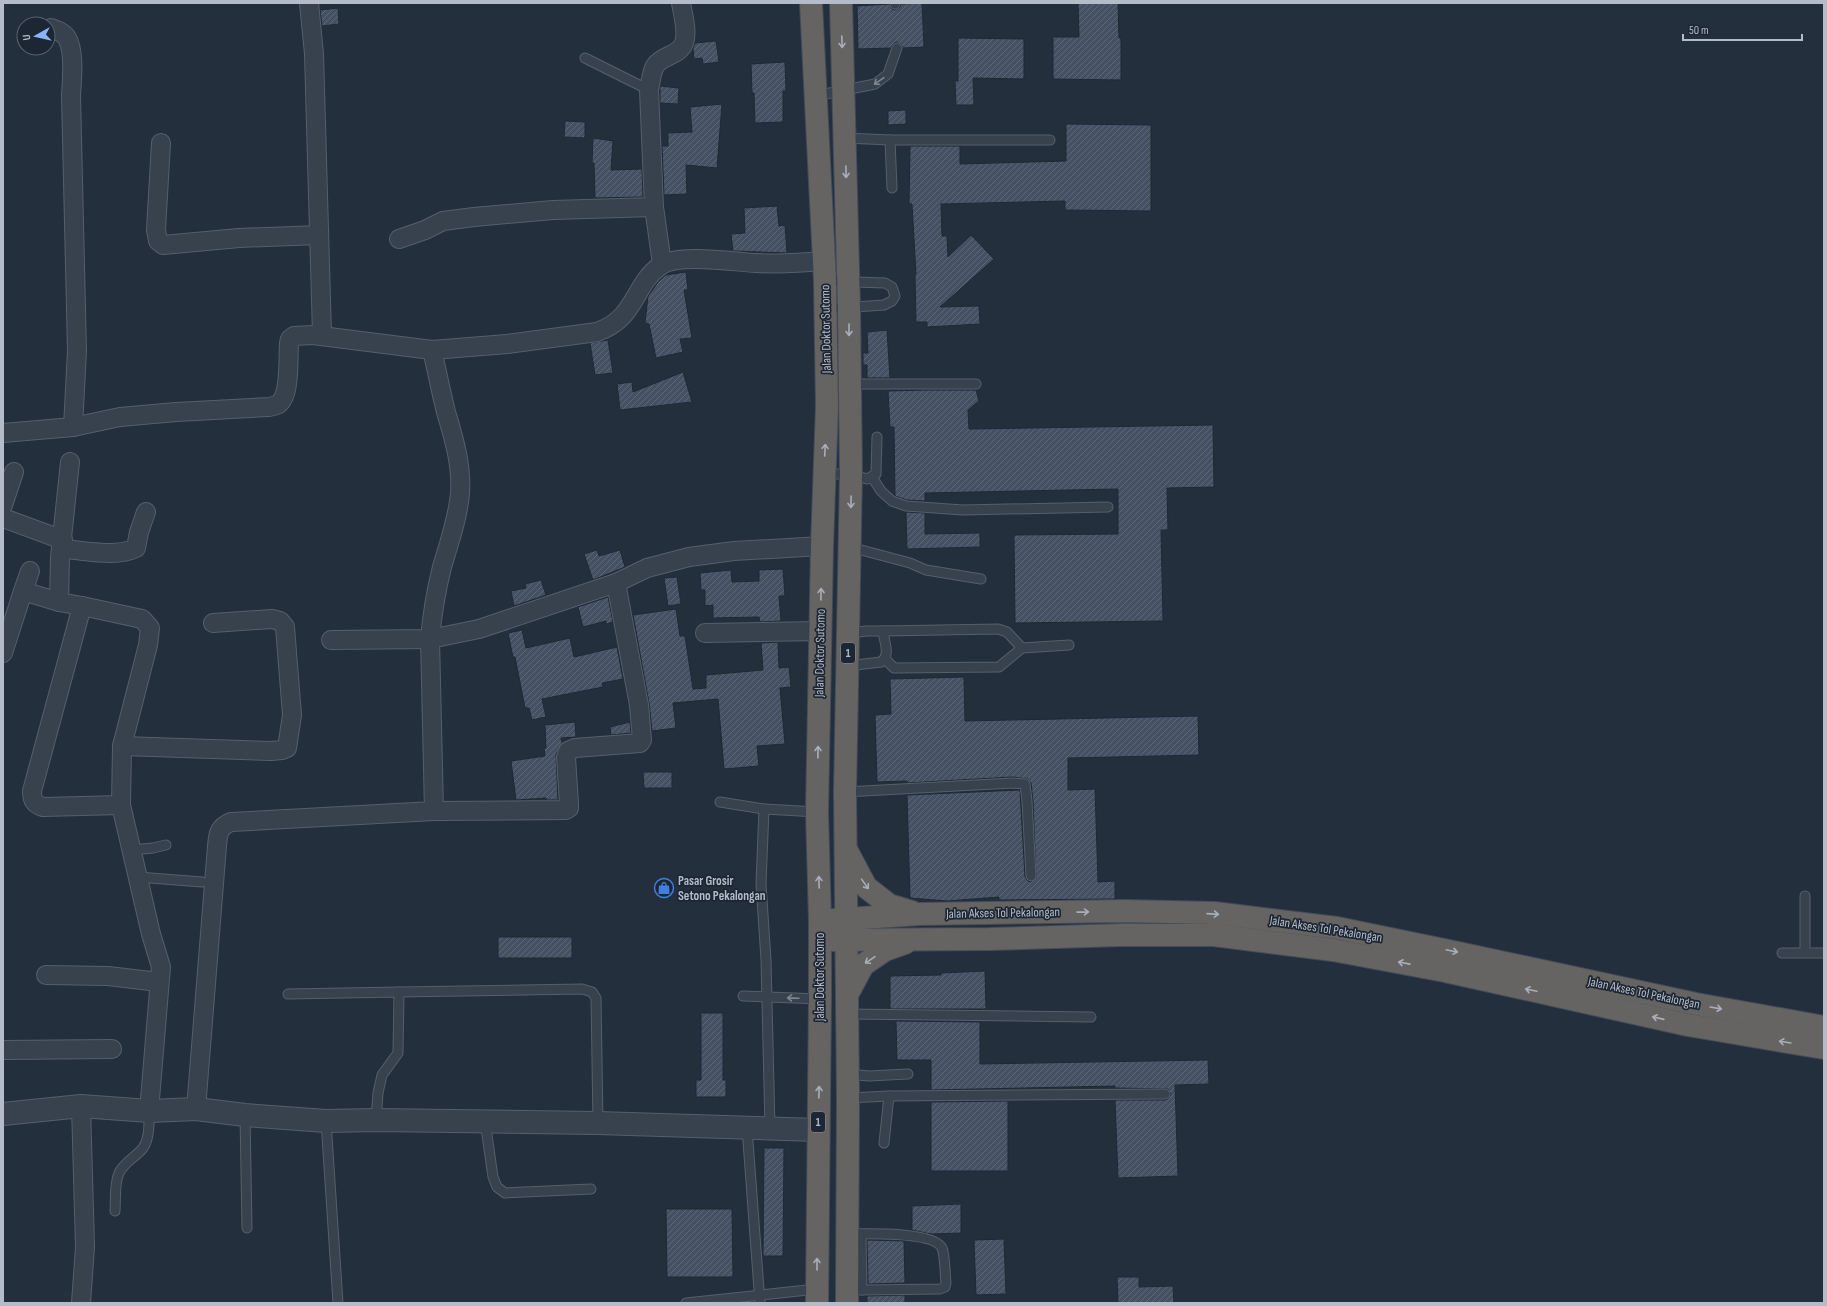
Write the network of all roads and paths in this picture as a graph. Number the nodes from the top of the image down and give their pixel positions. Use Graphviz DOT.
graph roads {
  1 [pos="310,3"];
  2 [pos="681,3"];
  3 [pos="811,3"];
  4 [pos="841,3"];
  5 [pos="56,30"];
  6 [pos="897,48"];
  7 [pos="585,58"];
  8 [pos="649,90"];
  9 [pos="844,91"];
  10 [pos="815,96"];
  11 [pos="845,138"];
  12 [pos="890,140"];
  13 [pos="1050,140"];
  14 [pos="161,143"];
  15 [pos="892,188"];
  16 [pos="654,207"];
  17 [pos="319,235"];
  18 [pos="399,239"];
  19 [pos="662,264"];
  20 [pos="824,271"];
  21 [pos="848,282"];
  22 [pos="849,308"];
  23 [pos="826,309"];
  24 [pos="322,335"];
  25 [pos="432,350"];
  26 [pos="850,384"];
  27 [pos="976,384"];
  28 [pos="73,428"];
  29 [pos="3,434"];
  30 [pos="877,437"];
  31 [pos="70,462"];
  32 [pos="14,472"];
  33 [pos="824,474"];
  34 [pos="862,476"];
  35 [pos="3,505"];
  36 [pos="1108,507"];
  37 [pos="146,512"];
  38 [pos="3,518"];
  39 [pos="822,546"];
  40 [pos="850,547"];
  41 [pos="62,549"];
  42 [pos="30,570"];
  43 [pos="981,579"];
  44 [pos="616,583"];
  45 [pos="30,593"];
  46 [pos="58,602"];
  47 [pos="82,606"];
  48 [pos="213,623"];
  49 [pos="820,631"];
  50 [pos="883,631"];
  51 [pos="705,633"];
  52 [pos="848,633"];
  53 [pos="430,639"];
  54 [pos="331,640"];
  55 [pos="1069,645"];
  56 [pos="1022,648"];
  57 [pos="3,653"];
  58 [pos="885,660"];
  59 [pos="847,666"];
  60 [pos="122,746"];
  61 [pos="845,792"];
  62 [pos="720,802"];
  63 [pos="121,805"];
  64 [pos="764,809"];
  65 [pos="434,811"];
  66 [pos="817,812"];
  67 [pos="166,845"];
  68 [pos="131,850"];
  69 [pos="847,850"];
  70 [pos="1031,876"];
  71 [pos="138,877"];
  72 [pos="202,882"];
  73 [pos="1805,896"];
  74 [pos="918,914"];
  75 [pos="847,930"];
  76 [pos="820,931"];
  77 [pos="918,939"];
  78 [pos="1805,952"];
  79 [pos="1782,953"];
  80 [pos="1824,953"];
  81 [pos="46,976"];
  82 [pos="159,982"];
  83 [pos="400,992"];
  84 [pos="288,994"];
  85 [pos="743,996"];
  86 [pos="767,997"];
  87 [pos="820,999"];
  88 [pos="847,1005"];
  89 [pos="1091,1017"];
  90 [pos="1824,1027"];
  91 [pos="1824,1048"];
  92 [pos="112,1049"];
  93 [pos="3,1050"];
  94 [pos="847,1074"];
  95 [pos="908,1074"];
  96 [pos="1165,1094"];
  97 [pos="889,1096"];
  98 [pos="848,1098"];
  99 [pos="81,1106"];
  100 [pos="196,1109"];
  101 [pos="149,1111"];
  102 [pos="3,1114"];
  103 [pos="245,1115"];
  104 [pos="376,1120"];
  105 [pos="326,1121"];
  106 [pos="484,1121"];
  107 [pos="598,1123"];
  108 [pos="747,1128"];
  109 [pos="770,1128"];
  110 [pos="818,1130"];
  111 [pos="884,1143"];
  112 [pos="591,1189"];
  113 [pos="115,1211"];
  114 [pos="247,1228"];
  115 [pos="855,1234"];
  116 [pos="852,1294"];
  117 [pos="817,1296"];
  118 [pos="760,1299"];
  119 [pos="80,1301"];
  120 [pos="338,1303"];
  121 [pos="686,1303"];
  1 -- 17 [label="street"];
  2 -- 8 [label="street"];
  3 -- 10 [label="highway, Jalan Doktor Sutomo / 1"];
  4 -- 9 [label="highway, Jalan Doktor Sutomo / 1, one-way"];
  5 -- 28 [label="street"];
  6 -- 9 [label="lane, one-way"];
  7 -- 8 [label="lane"];
  8 -- 16 [label="street"];
  9 -- 10 [label="lane"];
  9 -- 11 [label="highway, Jalan Doktor Sutomo / 1"];
  10 -- 20 [label="highway, Jalan Doktor Sutomo / 1"];
  11 -- 12 [label="lane"];
  11 -- 21 [label="highway, Jalan Doktor Sutomo / 1, one-way"];
  12 -- 13 [label="lane"];
  12 -- 15 [label="lane"];
  14 -- 17 [label="street"];
  16 -- 18 [label="street"];
  16 -- 19 [label="street"];
  17 -- 24 [label="street"];
  19 -- 20 [label="street"];
  19 -- 25 [label="street"];
  20 -- 21 [label="lane"];
  20 -- 23 [label="highway, Jalan Doktor Sutomo / 1"];
  21 -- 22 [label="highway, Jalan Doktor Sutomo / 1"];
  21 -- 22 [label="lane"];
  22 -- 23 [label="lane"];
  22 -- 26 [label="highway, Jalan Doktor Sutomo / 1, one-way"];
  33 -- 23 [label="highway, Jalan Doktor Sutomo / 1, one-way"];
  24 -- 25 [label="street"];
  24 -- 28 [label="street"];
  25 -- 53 [label="street"];
  26 -- 27 [label="lane"];
  26 -- 34 [label="highway, Jalan Doktor Sutomo / 1"];
  28 -- 29 [label="street"];
  30 -- 34 [label="lane"];
  31 -- 41 [label="street"];
  32 -- 35 [label="street"];
  33 -- 34 [label="lane"];
  33 -- 39 [label="highway, Jalan Doktor Sutomo / 1"];
  34 -- 36 [label="lane"];
  34 -- 40 [label="highway, Jalan Doktor Sutomo / 1, one-way"];
  37 -- 41 [label="street"];
  38 -- 41 [label="street"];
  39 -- 44 [label="street"];
  49 -- 39 [label="highway, Jalan Doktor Sutomo / 1, one-way"];
  40 -- 43 [label="lane"];
  40 -- 52 [label="highway, Jalan Doktor Sutomo / 1"];
  41 -- 46 [label="street"];
  42 -- 45 [label="street"];
  44 -- 53 [label="street"];
  44 -- 65 [label="street"];
  45 -- 46 [label="street"];
  45 -- 57 [label="street"];
  46 -- 47 [label="street"];
  47 -- 60 [label="street"];
  47 -- 63 [label="street"];
  48 -- 60 [label="street"];
  49 -- 51 [label="street"];
  66 -- 49 [label="highway, Jalan Doktor Sutomo / 1, one-way"];
  50 -- 52 [label="lane"];
  50 -- 56 [label="lane"];
  50 -- 58 [label="lane"];
  52 -- 59 [label="highway, Jalan Doktor Sutomo / 1"];
  53 -- 54 [label="street"];
  53 -- 65 [label="street"];
  55 -- 56 [label="lane"];
  56 -- 58 [label="lane"];
  58 -- 59 [label="lane"];
  59 -- 61 [label="highway, Jalan Doktor Sutomo / 1"];
  60 -- 63 [label="street"];
  61 -- 69 [label="highway, Jalan Doktor Sutomo / 1"];
  61 -- 70 [label="lane"];
  62 -- 64 [label="lane"];
  63 -- 68 [label="street"];
  64 -- 66 [label="lane"];
  64 -- 86 [label="lane"];
  65 -- 100 [label="street"];
  76 -- 66 [label="highway, Jalan Doktor Sutomo / 1, one-way"];
  67 -- 68 [label="lane"];
  68 -- 71 [label="street"];
  69 -- 74 [label="highway, one-way"];
  69 -- 75 [label="highway, Jalan Doktor Sutomo / 1"];
  71 -- 72 [label="lane"];
  71 -- 82 [label="street"];
  73 -- 78 [label="lane"];
  74 -- 75 [label="highway, Jalan Akses Tol Pekalongan"];
  74 -- 90 [label="highway, Jalan Akses Tol Pekalongan, one-way"];
  75 -- 76 [label="highway, Jalan Akses Tol Pekalongan"];
  75 -- 77 [label="highway, Jalan Akses Tol Pekalongan"];
  75 -- 88 [label="highway, Jalan Doktor Sutomo / 1"];
  76 -- 87 [label="highway, Jalan Doktor Sutomo / 1"];
  77 -- 88 [label="highway, one-way"];
  91 -- 77 [label="highway, Jalan Akses Tol Pekalongan, one-way"];
  78 -- 79 [label="lane"];
  78 -- 80 [label="lane"];
  81 -- 82 [label="street"];
  82 -- 101 [label="street"];
  83 -- 84 [label="lane"];
  83 -- 104 [label="lane"];
  83 -- 107 [label="lane"];
  85 -- 86 [label="lane"];
  87 -- 86 [label="lane, one-way"];
  86 -- 109 [label="lane"];
  110 -- 87 [label="highway, Jalan Doktor Sutomo / 1, one-way"];
  88 -- 89 [label="lane"];
  88 -- 94 [label="highway, Jalan Doktor Sutomo / 1"];
  92 -- 93 [label="street"];
  94 -- 95 [label="lane"];
  94 -- 98 [label="highway, Jalan Doktor Sutomo / 1"];
  96 -- 97 [label="lane"];
  97 -- 98 [label="lane"];
  97 -- 111 [label="lane"];
  98 -- 115 [label="highway, Jalan Doktor Sutomo / 1"];
  99 -- 101 [label="street"];
  99 -- 102 [label="street"];
  99 -- 119 [label="street"];
  100 -- 101 [label="street"];
  100 -- 103 [label="street"];
  101 -- 113 [label="lane"];
  103 -- 105 [label="street"];
  103 -- 114 [label="lane"];
  104 -- 105 [label="street"];
  104 -- 106 [label="street"];
  105 -- 120 [label="lane"];
  106 -- 107 [label="street"];
  106 -- 112 [label="lane"];
  107 -- 108 [label="street"];
  108 -- 109 [label="street"];
  108 -- 118 [label="lane"];
  109 -- 110 [label="street"];
  117 -- 110 [label="highway, Jalan Doktor Sutomo / 1, one-way"];
  115 -- 116 [label="highway, Jalan Doktor Sutomo / 1"];
  115 -- 116 [label="lane"];
  117 -- 118 [label="lane"];
  118 -- 121 [label="lane"];
}
